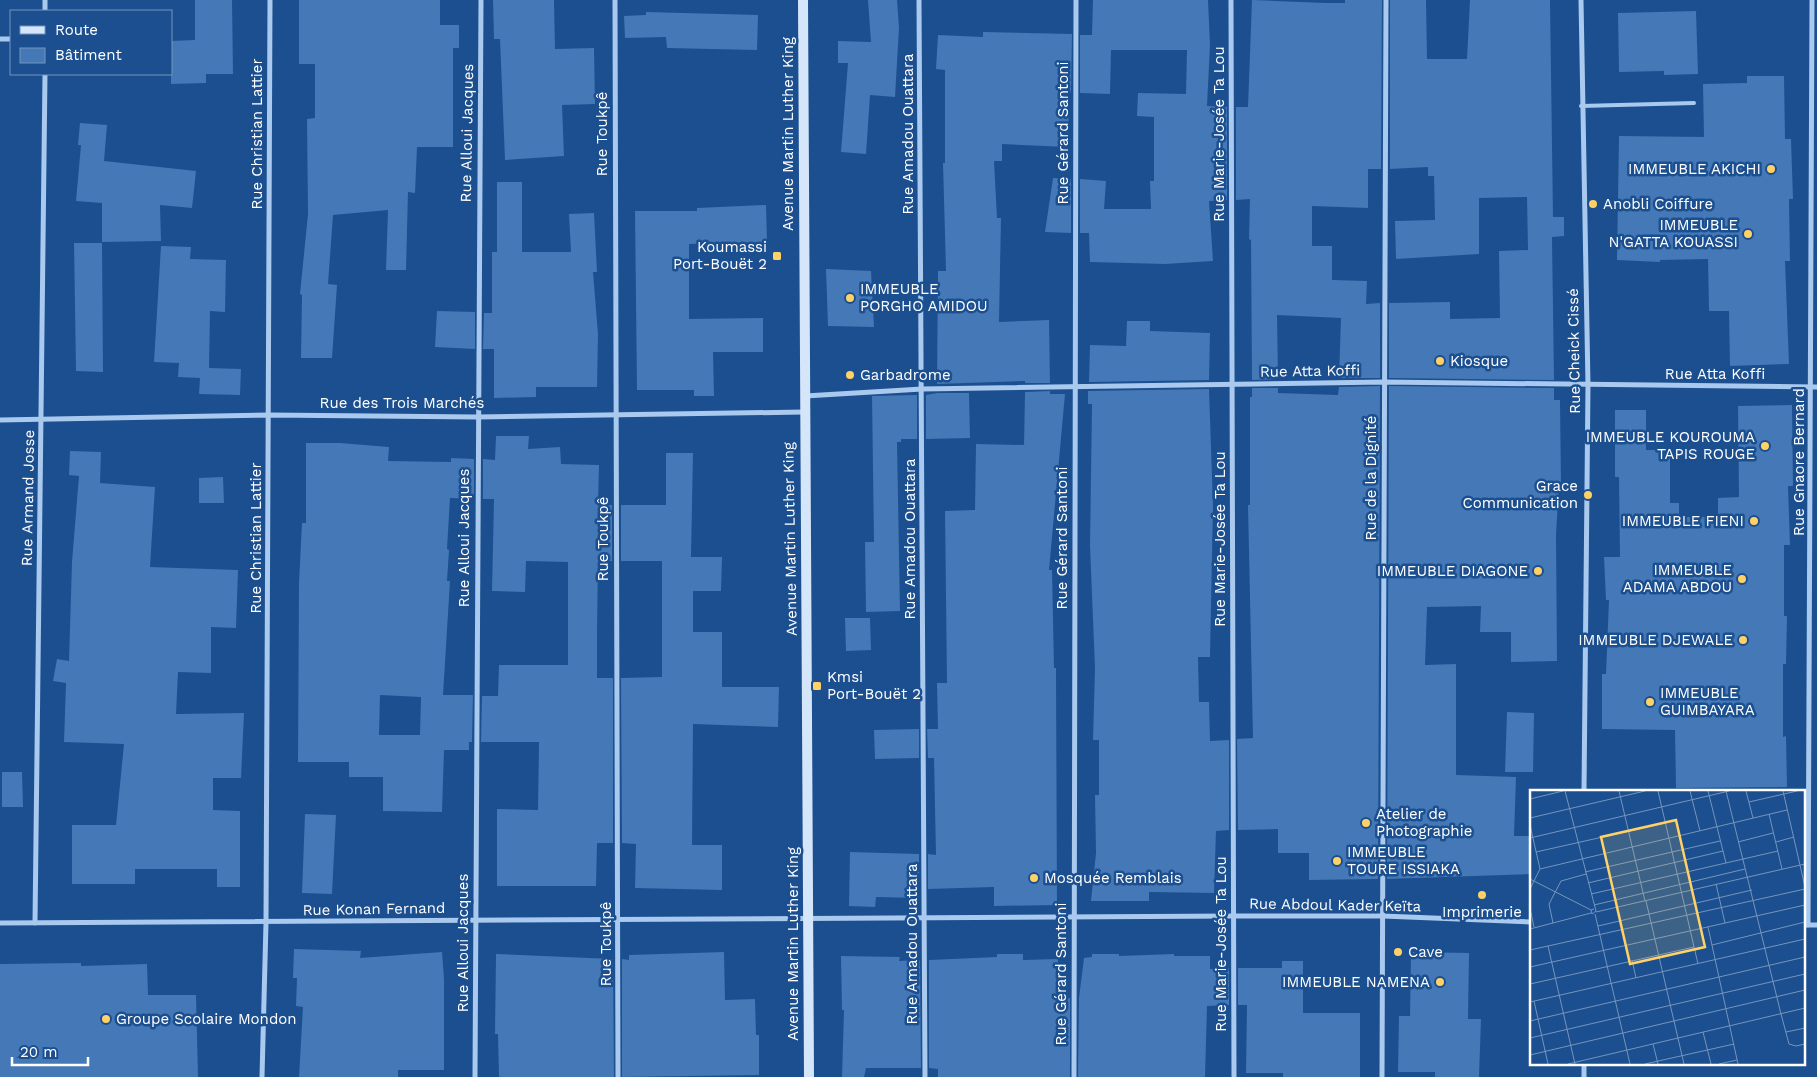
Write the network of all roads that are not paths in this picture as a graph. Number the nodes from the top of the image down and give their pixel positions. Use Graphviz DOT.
graph roads {
  1 [pos="270,0"];
  2 [pos="481,0"];
  3 [pos="614,0"];
  4 [pos="803,0"];
  5 [pos="919,0"];
  6 [pos="1076,0"];
  7 [pos="1231,0"];
  8 [pos="1386,0"];
  9 [pos="1581,0"];
  10 [pos="1812,0"];
  11 [pos="45,75"];
  12 [pos="1694,103"];
  13 [pos="1581,106"];
  14 [pos="1384,382"];
  15 [pos="1232,384"];
  16 [pos="1588,385"];
  17 [pos="1814,387"];
  18 [pos="1075,388"];
  19 [pos="922,389"];
  20 [pos="804,396"];
  21 [pos="803,412"];
  22 [pos="615,414"];
  23 [pos="269,415"];
  24 [pos="477,417"];
  25 [pos="42,419"];
  26 [pos="0,420"];
  27 [pos="1584,790"];
  28 [pos="1234,916"];
  29 [pos="1382,916"];
  30 [pos="925,917"];
  31 [pos="1074,917"];
  32 [pos="618,918"];
  33 [pos="808,918"];
  34 [pos="476,919"];
  35 [pos="1530,922"];
  36 [pos="0,923"];
  37 [pos="35,923"];
  38 [pos="266,923"];
  39 [pos="1805,925"];
  40 [pos="1817,925"];
  41 [pos="1584,1064"];
  42 [pos="262,1077"];
  43 [pos="475,1077"];
  44 [pos="618,1077"];
  45 [pos="809,1077"];
  46 [pos="925,1077"];
  47 [pos="1074,1077"];
  48 [pos="1234,1077"];
  49 [pos="1382,1077"];
  50 [pos="1584,1077"];
  1 -- 23 [label="street, Rue Christian Lattier"];
  2 -- 24 [label="street, Rue Alloui Jacques"];
  3 -- 22 [label="street, Rue Toukpê"];
  4 -- 20 [label="street, Avenue Martin Luther King"];
  5 -- 19 [label="street, Rue Amadou Ouattara"];
  6 -- 18 [label="street, Rue Gérard Santoni"];
  7 -- 15 [label="street, Rue Marie-Josée Ta Lou"];
  8 -- 14 [label="street, Rue de la Dignité"];
  9 -- 13 [label="street, Rue Cheick Cissé"];
  10 -- 17 [label="street, Rue Gnaore Bernard"];
  11 -- 25 [label="street, Rue Armand Josse"];
  12 -- 13 [label="lane"];
  13 -- 16 [label="street, Rue Cheick Cissé"];
  14 -- 15 [label="street, Rue Atta Koffi"];
  14 -- 16 [label="street, Rue Atta Koffi"];
  14 -- 29 [label="street, Rue de la Dignité"];
  15 -- 18 [label="street, Rue Atta Koffi"];
  15 -- 28 [label="street, Rue Marie-Josée Ta Lou"];
  16 -- 17 [label="street, Rue Atta Koffi"];
  16 -- 27 [label="street, Rue Cheick Cissé"];
  17 -- 39 [label="street, Rue Gnaore Bernard"];
  18 -- 19 [label="street, Rue Atta Koffi"];
  18 -- 31 [label="street, Rue Gérard Santoni"];
  19 -- 20 [label="street, Rue Atta Koffi"];
  19 -- 30 [label="street, Rue Amadou Ouattara"];
  20 -- 21 [label="street, Avenue Martin Luther King"];
  21 -- 22 [label="street, Rue des Trois Marchés"];
  21 -- 33 [label="street, Avenue Martin Luther King"];
  22 -- 24 [label="street, Rue des Trois Marchés"];
  22 -- 32 [label="street, Rue Toukpê"];
  23 -- 24 [label="street, Rue des Trois Marchés"];
  23 -- 25 [label="street, Rue des Trois Marchés"];
  23 -- 38 [label="street, Rue Christian Lattier"];
  24 -- 34 [label="street, Rue Alloui Jacques"];
  25 -- 26 [label="street, Rue des Trois Marchés"];
  25 -- 37 [label="street, Rue Armand Josse"];
  28 -- 29 [label="street, Rue Abdoul Kader Keïta"];
  28 -- 31 [label="street, Rue Abdoul Kader Keïta"];
  28 -- 48 [label="street, Rue Marie-Josée Ta Lou"];
  29 -- 35 [label="street, Rue Abdoul Kader Keïta"];
  29 -- 49 [label="street, Rue de la Dignité"];
  30 -- 31 [label="street, Rue Abdoul Kader Keïta"];
  30 -- 33 [label="street, Rue Abdoul Kader Keïta"];
  30 -- 46 [label="street, Rue Amadou Ouattara"];
  31 -- 47 [label="street, Rue Gérard Santoni"];
  32 -- 33 [label="street, Rue Konan Fernand"];
  32 -- 34 [label="street, Rue Konan Fernand"];
  32 -- 44 [label="street, Rue Toukpê"];
  33 -- 45 [label="street, Avenue Martin Luther King"];
  34 -- 38 [label="street, Rue Konan Fernand"];
  34 -- 43 [label="street, Rue Alloui Jacques"];
  36 -- 37 [label="street, Rue Konan Fernand"];
  37 -- 38 [label="street, Rue Konan Fernand"];
  38 -- 42 [label="street, Rue Christian Lattier"];
  39 -- 40 [label="street"];
  41 -- 50 [label="street"];
}
